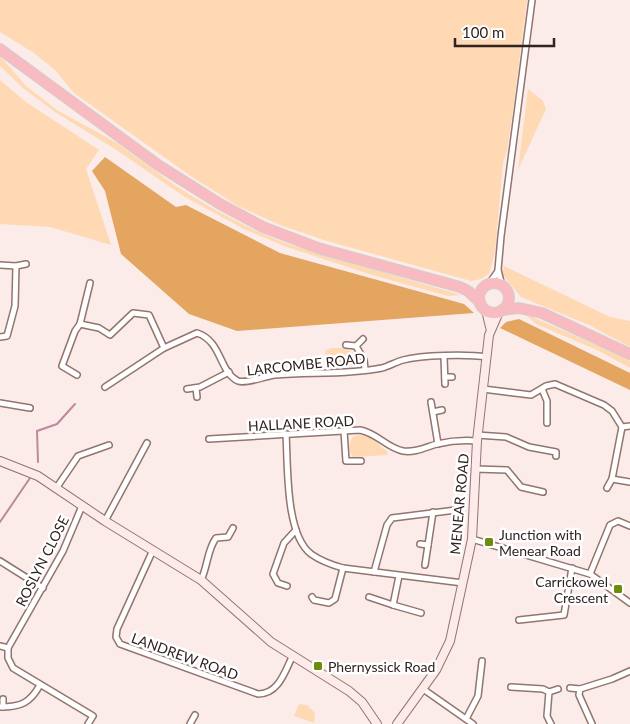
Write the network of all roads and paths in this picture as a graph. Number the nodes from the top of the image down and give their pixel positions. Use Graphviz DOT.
graph roads {
  1 [pos="532,0"];
  2 [pos="0,49"];
  3 [pos="26,264"];
  4 [pos="0,265"];
  5 [pos="16,266"];
  6 [pos="498,270"];
  7 [pos="90,282"];
  8 [pos="486,286"];
  9 [pos="460,287"];
  10 [pos="505,289"];
  11 [pos="483,306"];
  12 [pos="526,308"];
  13 [pos="500,311"];
  14 [pos="80,324"];
  15 [pos="490,329"];
  16 [pos="0,337"];
  17 [pos="363,338"];
  18 [pos="346,345"];
  19 [pos="356,346"];
  20 [pos="164,348"];
  21 [pos="630,354"];
  22 [pos="444,357"];
  23 [pos="487,357"];
  24 [pos="365,369"];
  25 [pos="229,372"];
  26 [pos="77,375"];
  27 [pos="445,377"];
  28 [pos="452,377"];
  29 [pos="445,384"];
  30 [pos="105,387"];
  31 [pos="196,388"];
  32 [pos="187,389"];
  33 [pos="483,389"];
  34 [pos="542,390"];
  35 [pos="197,397"];
  36 [pos="431,402"];
  37 [pos="0,403"];
  38 [pos="30,408"];
  39 [pos="442,410"];
  40 [pos="433,412"];
  41 [pos="547,423"];
  42 [pos="630,426"];
  43 [pos="622,427"];
  44 [pos="344,431"];
  45 [pos="286,434"];
  46 [pos="477,438"];
  47 [pos="209,439"];
  48 [pos="147,443"];
  49 [pos="438,444"];
  50 [pos="109,445"];
  51 [pos="557,451"];
  52 [pos="361,460"];
  53 [pos="0,461"];
  54 [pos="475,470"];
  55 [pos="612,480"];
  56 [pos="630,482"];
  57 [pos="57,487"];
  58 [pos="607,488"];
  59 [pos="543,492"];
  60 [pos="82,506"];
  61 [pos="456,510"];
  62 [pos="433,512"];
  63 [pos="105,521"];
  64 [pos="630,526"];
  65 [pos="233,528"];
  66 [pos="296,530"];
  67 [pos="472,539"];
  68 [pos="420,544"];
  69 [pos="428,545"];
  70 [pos="154,549"];
  71 [pos="0,562"];
  72 [pos="425,565"];
  73 [pos="343,568"];
  74 [pos="572,568"];
  75 [pos="374,572"];
  76 [pos="590,574"];
  77 [pos="399,576"];
  78 [pos="200,580"];
  79 [pos="463,583"];
  80 [pos="287,586"];
  81 [pos="43,588"];
  82 [pos="312,597"];
  83 [pos="369,597"];
  84 [pos="630,603"];
  85 [pos="393,605"];
  86 [pos="421,613"];
  87 [pos="519,620"];
  88 [pos="0,646"];
  89 [pos="8,648"];
  90 [pos="293,655"];
  91 [pos="482,661"];
  92 [pos="630,671"];
  93 [pos="40,685"];
  94 [pos="511,687"];
  95 [pos="570,688"];
  96 [pos="423,689"];
  97 [pos="558,689"];
  98 [pos="580,689"];
  99 [pos="549,692"];
  100 [pos="3,699"];
  101 [pos="1,707"];
  102 [pos="195,715"];
  103 [pos="466,719"];
  104 [pos="88,724"];
  105 [pos="190,724"];
  106 [pos="377,724"];
  107 [pos="397,724"];
  108 [pos="473,724"];
  109 [pos="551,724"];
  110 [pos="592,724"];
  1 -- 6 [label="street"];
  2 -- 9 [label="highway"];
  3 -- 5 [label="street"];
  4 -- 5 [label="street"];
  5 -- 16 [label="street"];
  6 -- 8 [label="street"];
  6 -- 10 [label="street"];
  7 -- 14 [label="street"];
  8 -- 9 [label="highway"];
  8 -- 10 [label="highway"];
  8 -- 11 [label="highway"];
  9 -- 11 [label="highway"];
  10 -- 12 [label="highway"];
  10 -- 13 [label="highway"];
  11 -- 13 [label="highway"];
  11 -- 15 [label="street, MENEAR ROAD"];
  12 -- 13 [label="highway"];
  12 -- 21 [label="highway"];
  13 -- 15 [label="street, MENEAR ROAD"];
  14 -- 20 [label="street"];
  14 -- 26 [label="street"];
  15 -- 23 [label="street, MENEAR ROAD"];
  17 -- 19 [label="street"];
  18 -- 19 [label="street"];
  19 -- 24 [label="street"];
  20 -- 25 [label="street, LARCOMBE ROAD"];
  20 -- 30 [label="street, LARCOMBE ROAD"];
  22 -- 23 [label="street, LARCOMBE ROAD"];
  22 -- 24 [label="street, LARCOMBE ROAD"];
  22 -- 27 [label="street"];
  23 -- 33 [label="street, MENEAR ROAD"];
  24 -- 25 [label="street, LARCOMBE ROAD"];
  25 -- 31 [label="street"];
  27 -- 28 [label="street"];
  27 -- 29 [label="street"];
  31 -- 32 [label="street"];
  31 -- 35 [label="street"];
  33 -- 34 [label="street"];
  33 -- 46 [label="street, MENEAR ROAD"];
  34 -- 41 [label="street"];
  34 -- 43 [label="street"];
  36 -- 40 [label="street"];
  37 -- 38 [label="street"];
  39 -- 40 [label="street"];
  40 -- 49 [label="street"];
  42 -- 43 [label="street"];
  43 -- 55 [label="street"];
  44 -- 45 [label="street, HALLANE ROAD"];
  44 -- 49 [label="street, HALLANE ROAD"];
  44 -- 52 [label="street"];
  45 -- 47 [label="street, HALLANE ROAD"];
  45 -- 66 [label="street"];
  46 -- 49 [label="street, HALLANE ROAD"];
  46 -- 51 [label="street, HALLANE ROAD"];
  46 -- 54 [label="street, MENEAR ROAD"];
  48 -- 63 [label="street"];
  50 -- 57 [label="street"];
  53 -- 57 [label="street"];
  54 -- 59 [label="street"];
  54 -- 67 [label="street, MENEAR ROAD"];
  55 -- 56 [label="street"];
  55 -- 58 [label="street"];
  57 -- 60 [label="street"];
  60 -- 63 [label="street"];
  60 -- 81 [label="street, ROSLYN CLOSE"];
  61 -- 62 [label="street"];
  62 -- 69 [label="street"];
  62 -- 75 [label="street"];
  63 -- 70 [label="street"];
  64 -- 76 [label="street"];
  65 -- 78 [label="street"];
  66 -- 73 [label="street"];
  66 -- 80 [label="street"];
  67 -- 74 [label="street"];
  67 -- 79 [label="street, MENEAR ROAD"];
  68 -- 69 [label="street"];
  69 -- 72 [label="street"];
  70 -- 78 [label="street"];
  70 -- 90 [label="street, LANDREW ROAD"];
  71 -- 81 [label="street"];
  73 -- 75 [label="street"];
  73 -- 82 [label="street"];
  74 -- 76 [label="street"];
  74 -- 87 [label="street"];
  75 -- 77 [label="street"];
  76 -- 84 [label="street"];
  77 -- 79 [label="street"];
  77 -- 85 [label="street"];
  78 -- 90 [label="street"];
  79 -- 96 [label="street, MENEAR ROAD"];
  81 -- 89 [label="street, ROSLYN CLOSE"];
  83 -- 85 [label="street"];
  85 -- 86 [label="street"];
  88 -- 89 [label="street"];
  89 -- 93 [label="street"];
  90 -- 106 [label="street"];
  91 -- 103 [label="street"];
  92 -- 98 [label="street"];
  93 -- 101 [label="street"];
  93 -- 104 [label="street"];
  94 -- 99 [label="street"];
  95 -- 98 [label="street"];
  96 -- 103 [label="street"];
  96 -- 107 [label="street, MENEAR ROAD"];
  97 -- 99 [label="street"];
  98 -- 110 [label="street"];
  99 -- 109 [label="street"];
  100 -- 101 [label="street"];
  102 -- 105 [label="street"];
  103 -- 108 [label="street"];
}
